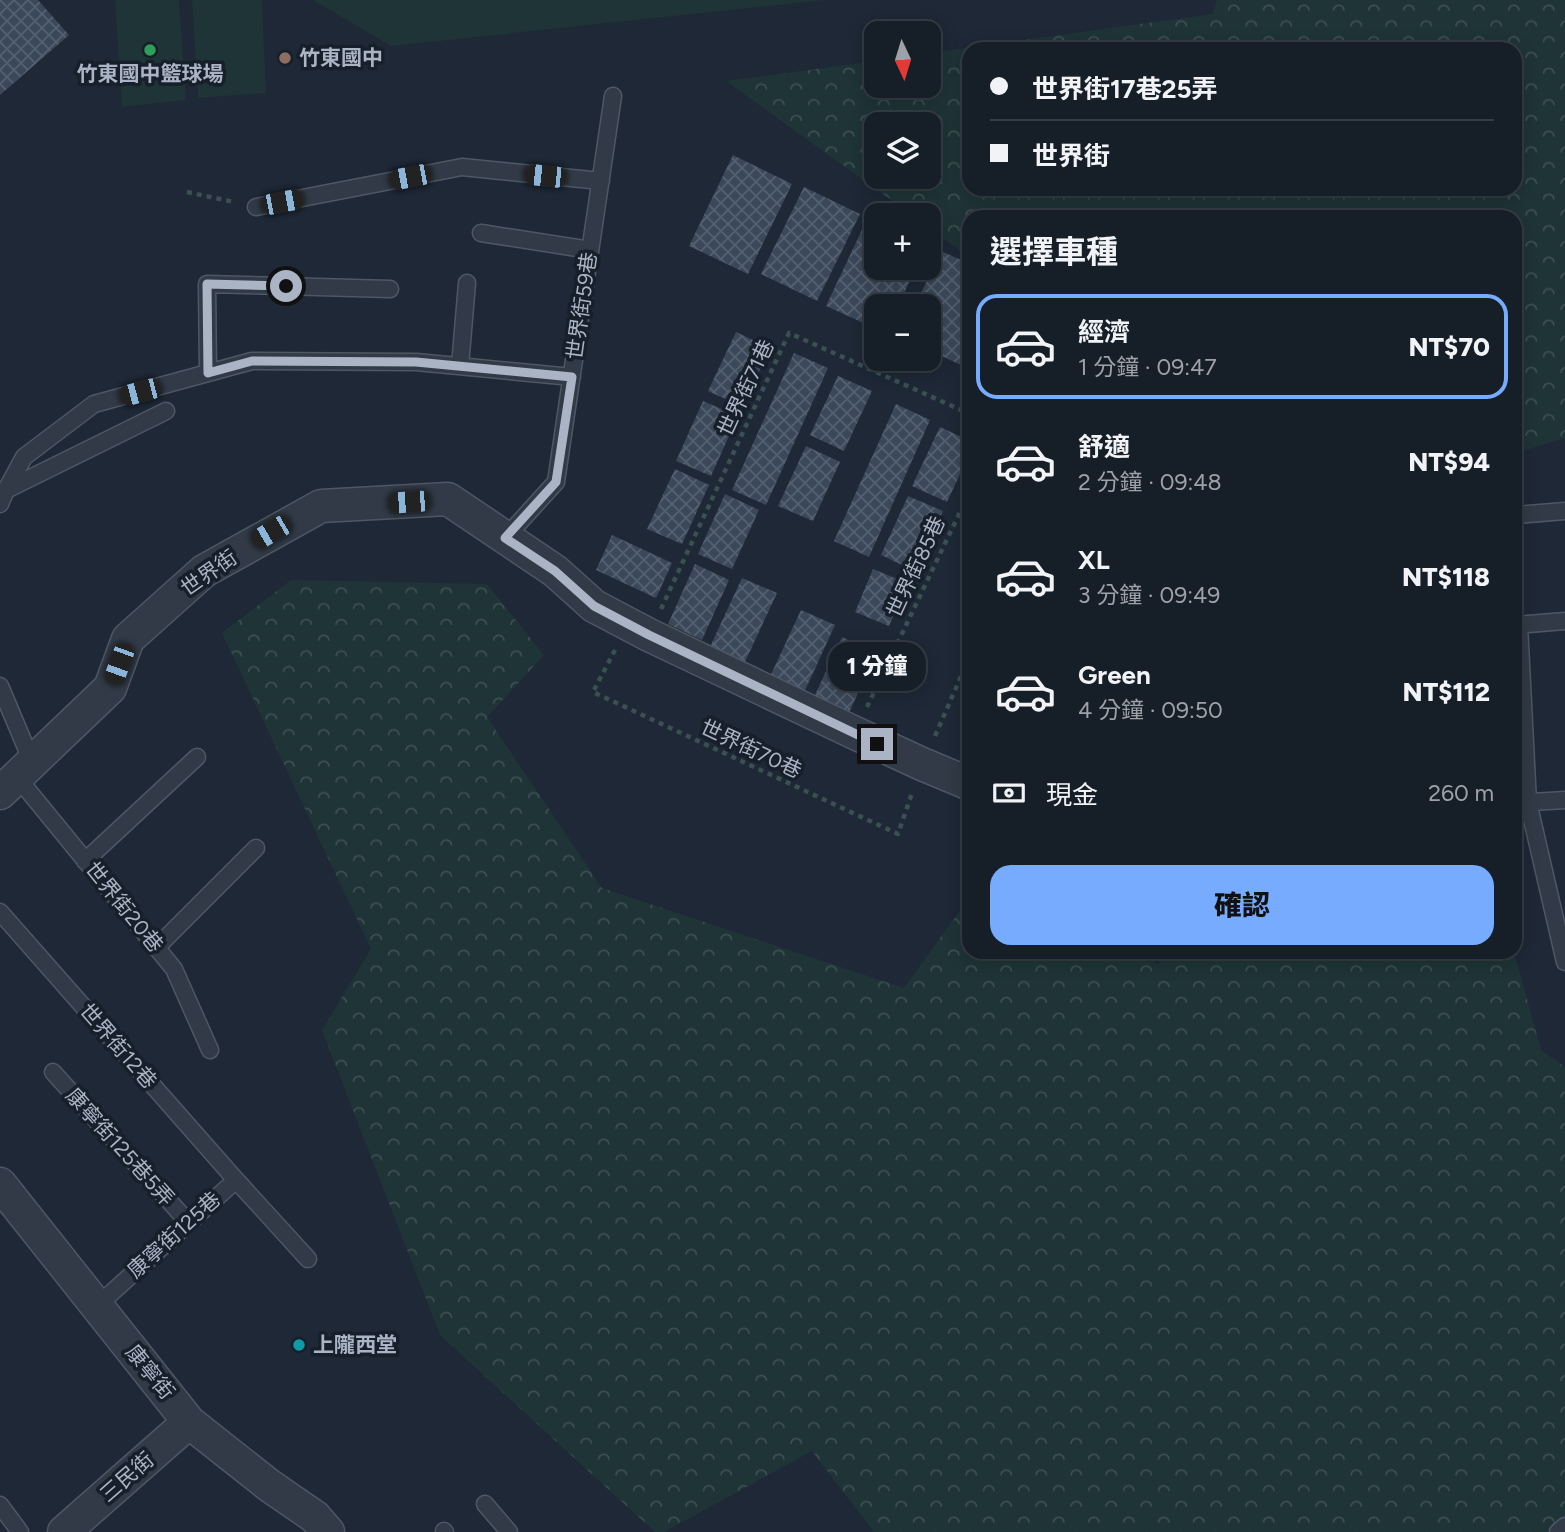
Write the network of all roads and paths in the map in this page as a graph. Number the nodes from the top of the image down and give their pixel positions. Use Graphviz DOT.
graph roads {
  1 [pos="613,96"];
  2 [pos="601,181"];
  3 [pos="187,192"];
  4 [pos="256,207"];
  5 [pos="481,233"];
  6 [pos="590,250"];
  7 [pos="467,283"];
  8 [pos="390,289"];
  9 [pos="460,366"];
  10 [pos="208,373"];
  11 [pos="572,377"];
  12 [pos="962,410"];
  13 [pos="166,411"];
  14 [pos="3,497"];
  15 [pos="962,508"];
  16 [pos="1565,511"];
  17 [pos="1522,515"];
  18 [pos="505,538"];
  19 [pos="1565,621"];
  20 [pos="1522,624"];
  21 [pos="639,630"];
  22 [pos="962,674"];
  23 [pos="0,686"];
  24 [pos="855,733"];
  25 [pos="197,757"];
  26 [pos="922,764"];
  27 [pos="16,778"];
  28 [pos="962,781"];
  29 [pos="1565,800"];
  30 [pos="1522,803"];
  31 [pos="256,848"];
  32 [pos="85,861"];
  33 [pos="0,912"];
  34 [pos="156,948"];
  35 [pos="1565,962"];
  36 [pos="210,1050"];
  37 [pos="53,1072"];
  38 [pos="236,1180"];
  39 [pos="0,1184"];
  40 [pos="188,1222"];
  41 [pos="308,1259"];
  42 [pos="97,1306"];
  43 [pos="189,1422"];
  44 [pos="485,1504"];
  45 [pos="0,1505"];
  46 [pos="1565,1526"];
  47 [pos="20,1532"];
  48 [pos="64,1532"];
  49 [pos="328,1532"];
  50 [pos="509,1532"];
  51 [pos="1558,1532"];
  1 -- 2 [label="lane, 世界街59巷"];
  2 -- 4 [label="lane"];
  2 -- 6 [label="lane, 世界街59巷"];
  3 -- 4 [label="path"];
  5 -- 6 [label="lane"];
  6 -- 11 [label="lane, 世界街59巷"];
  7 -- 9 [label="lane"];
  8 -- 10 [label="lane"];
  9 -- 10 [label="lane"];
  9 -- 11 [label="lane"];
  10 -- 14 [label="lane"];
  11 -- 18 [label="lane, 世界街59巷"];
  12 -- 21 [label="path, 世界街71巷"];
  13 -- 14 [label="lane"];
  15 -- 24 [label="path, 世界街85巷"];
  16 -- 17 [label="lane"];
  18 -- 21 [label="street, 世界街"];
  18 -- 27 [label="street, 世界街"];
  19 -- 20 [label="lane"];
  21 -- 24 [label="street, 世界街"];
  21 -- 26 [label="path, 世界街70巷"];
  22 -- 26 [label="path"];
  23 -- 27 [label="lane, 世界街20巷"];
  24 -- 26 [label="street, 世界街"];
  25 -- 32 [label="lane"];
  26 -- 28 [label="street, 世界街"];
  27 -- 32 [label="lane, 世界街20巷"];
  29 -- 30 [label="lane"];
  30 -- 35 [label="lane"];
  31 -- 34 [label="lane"];
  32 -- 34 [label="lane, 世界街20巷"];
  33 -- 38 [label="lane, 世界街12巷"];
  34 -- 36 [label="lane, 世界街20巷"];
  37 -- 40 [label="lane, 康寧街125巷5弄"];
  38 -- 40 [label="lane, 康寧街125巷"];
  38 -- 41 [label="lane, 康寧街125巷"];
  39 -- 42 [label="street, 康寧街"];
  40 -- 42 [label="lane, 康寧街125巷"];
  42 -- 43 [label="street, 康寧街"];
  43 -- 48 [label="street, 三民街"];
  43 -- 49 [label="street, 康寧街"];
  44 -- 50 [label="lane"];
  45 -- 47 [label="lane"];
  46 -- 51 [label="lane"];
}
